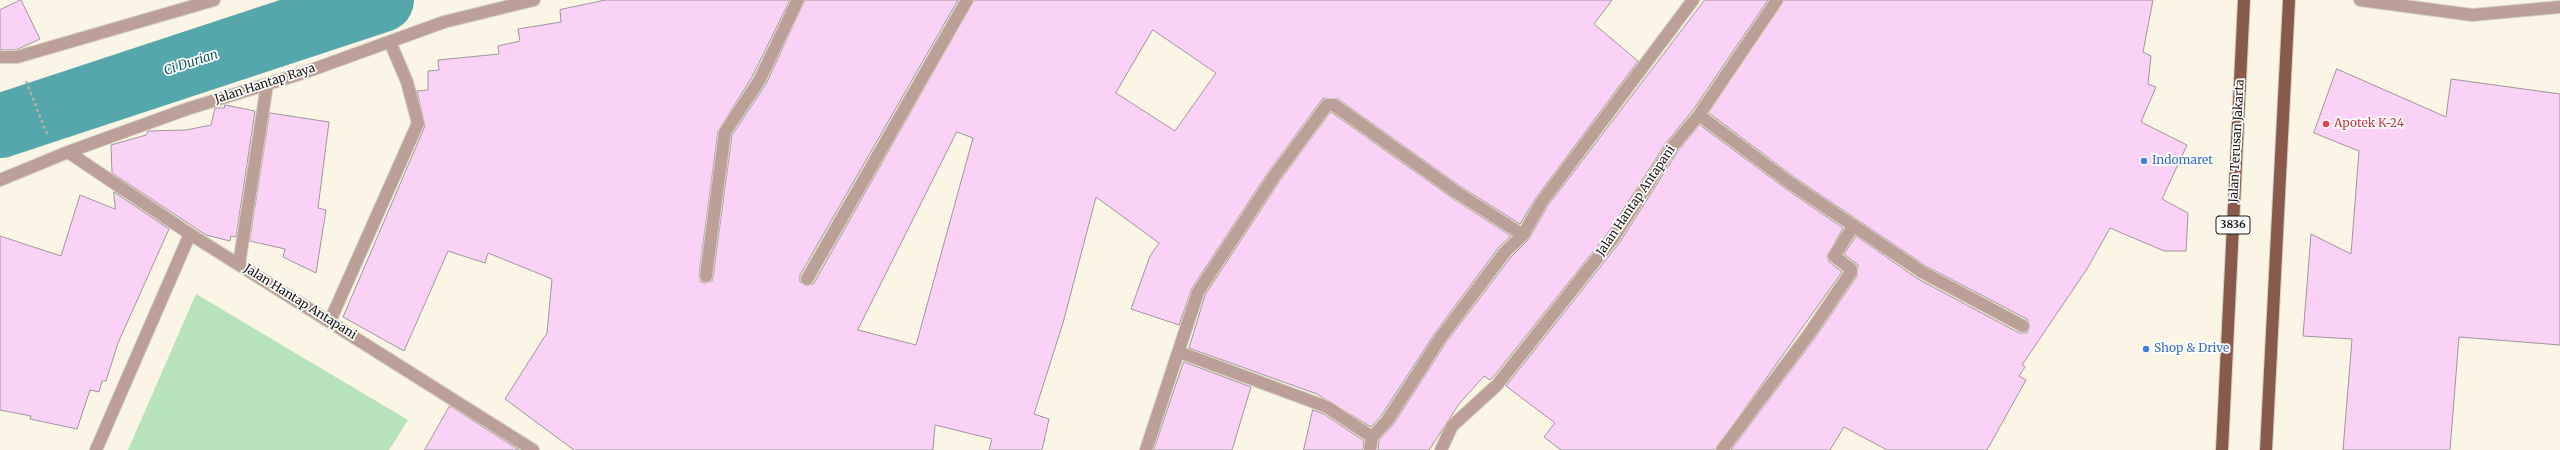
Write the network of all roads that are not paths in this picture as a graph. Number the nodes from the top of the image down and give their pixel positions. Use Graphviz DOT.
graph roads {
  1 [pos="214,0"];
  2 [pos="534,0"];
  3 [pos="798,0"];
  4 [pos="967,0"];
  5 [pos="1693,0"];
  6 [pos="1777,0"];
  7 [pos="2244,0"];
  8 [pos="2289,0"];
  9 [pos="2360,0"];
  10 [pos="2560,7"];
  11 [pos="390,42"];
  12 [pos="0,57"];
  13 [pos="267,85"];
  14 [pos="1699,115"];
  15 [pos="68,152"];
  16 [pos="0,180"];
  17 [pos="1854,225"];
  18 [pos="190,234"];
  19 [pos="1523,235"];
  20 [pos="238,264"];
  21 [pos="706,276"];
  22 [pos="807,279"];
  23 [pos="330,321"];
  24 [pos="2023,326"];
  25 [pos="1179,352"];
  26 [pos="1372,437"];
  27 [pos="525,447"];
  28 [pos="96,450"];
  29 [pos="1146,450"];
  30 [pos="1370,450"];
  31 [pos="1441,450"];
  32 [pos="1722,450"];
  33 [pos="2222,450"];
  34 [pos="2266,450"];
  1 -- 12 [label="street"];
  2 -- 11 [label="street, Jalan Hantap Raya"];
  3 -- 21 [label="street"];
  4 -- 22 [label="street"];
  5 -- 19 [label="street"];
  6 -- 14 [label="street, Jalan Hantap Antapani"];
  7 -- 33 [label="main road, Jalan Terusan Jakarta / 3836"];
  8 -- 34 [label="main road"];
  9 -- 10 [label="street"];
  11 -- 13 [label="street, Jalan Hantap Raya"];
  11 -- 23 [label="street"];
  13 -- 15 [label="street, Jalan Hantap Raya"];
  13 -- 20 [label="street"];
  14 -- 17 [label="street"];
  14 -- 31 [label="street, Jalan Hantap Antapani"];
  15 -- 16 [label="street, Jalan Hantap Raya"];
  15 -- 18 [label="street, Jalan Hantap Antapani"];
  17 -- 24 [label="street"];
  17 -- 32 [label="street"];
  18 -- 20 [label="street, Jalan Hantap Antapani"];
  18 -- 28 [label="street"];
  19 -- 25 [label="street"];
  19 -- 26 [label="street"];
  20 -- 23 [label="street, Jalan Hantap Antapani"];
  23 -- 27 [label="street, Jalan Hantap Antapani"];
  25 -- 26 [label="street"];
  25 -- 29 [label="street"];
  26 -- 30 [label="street"];
}
